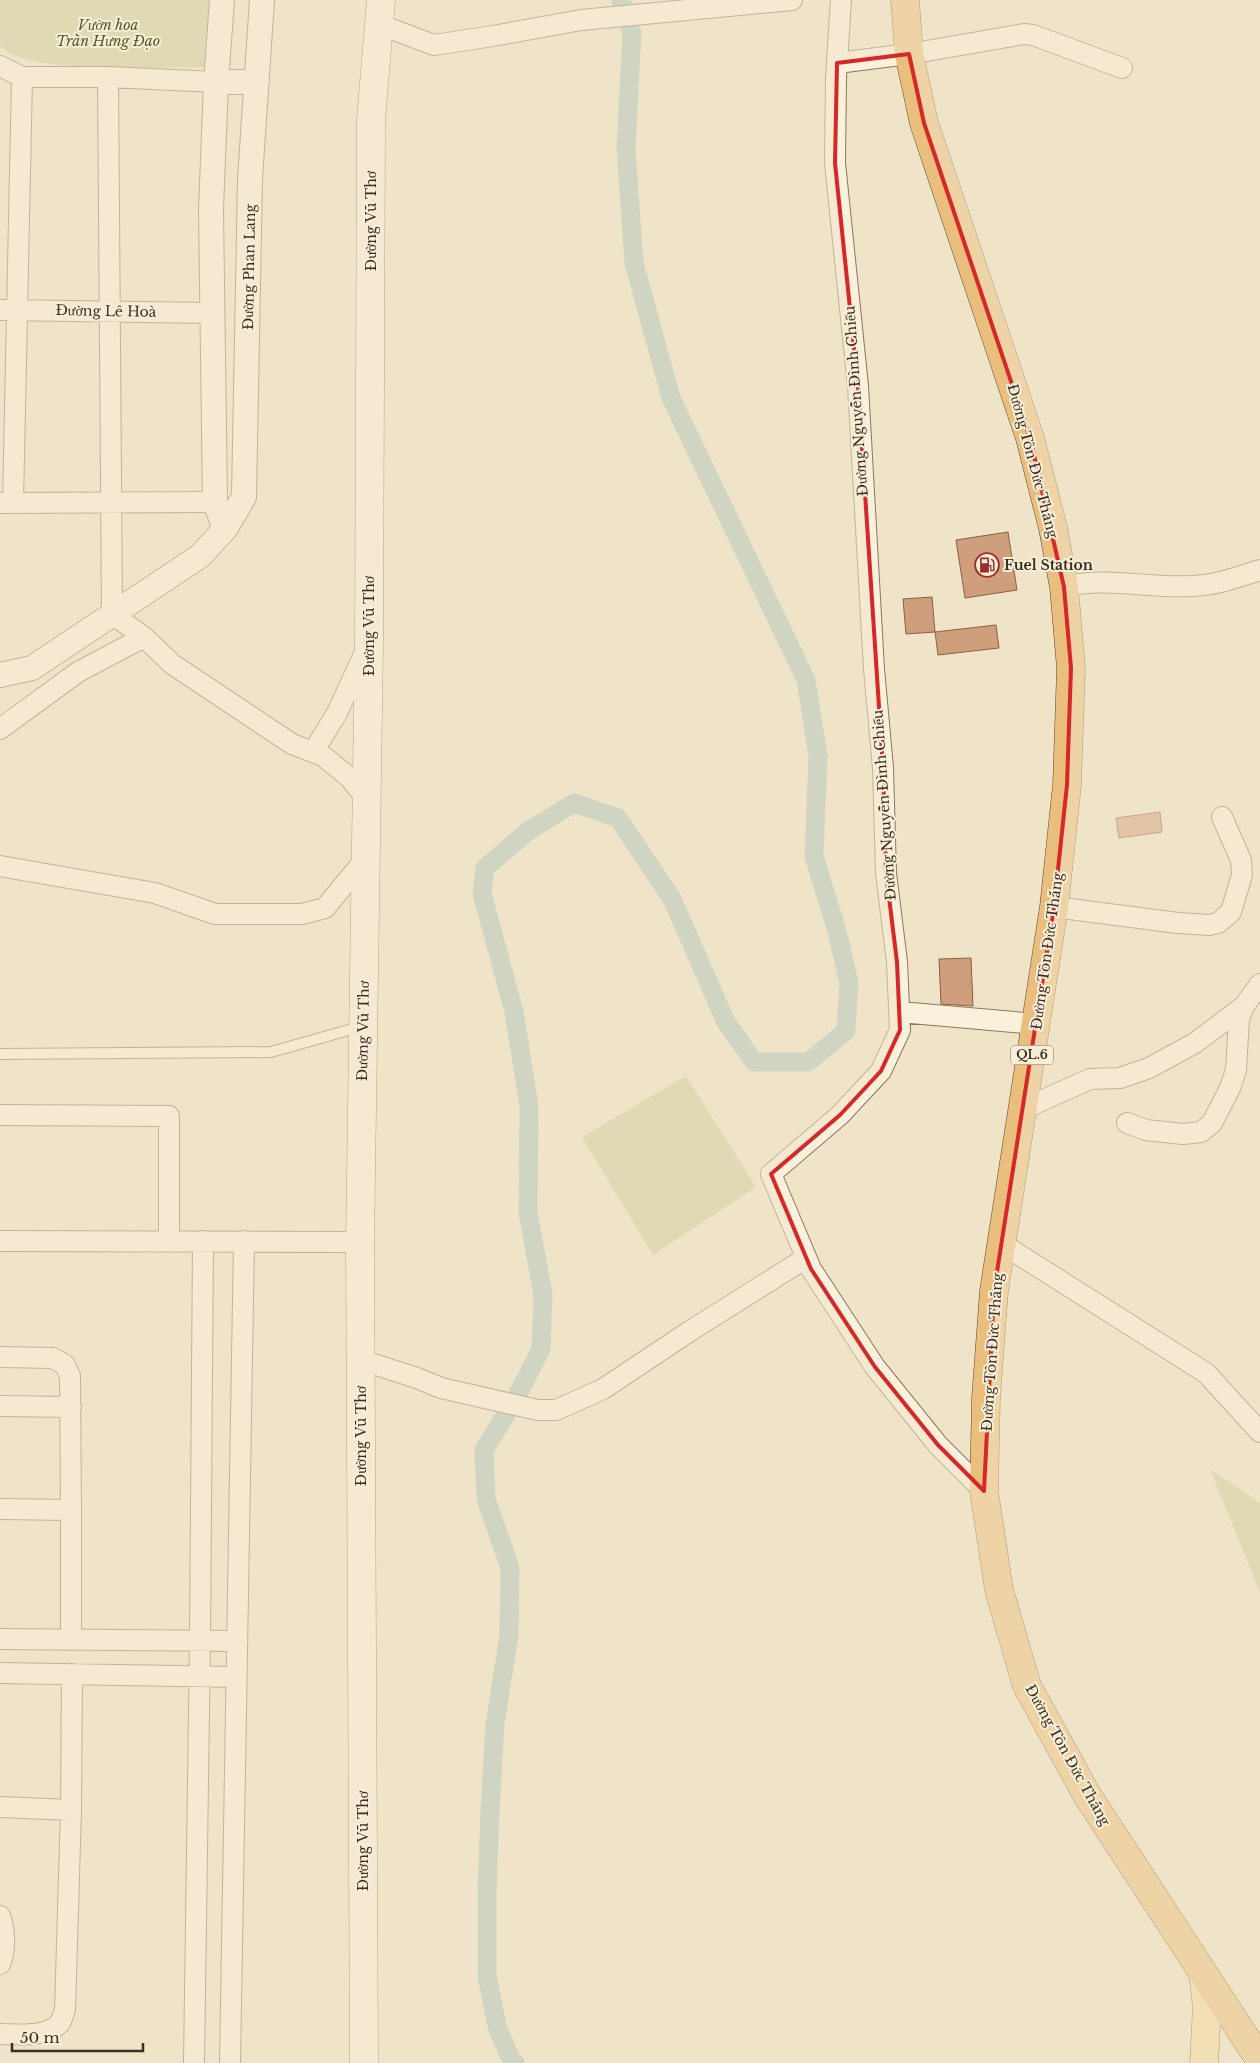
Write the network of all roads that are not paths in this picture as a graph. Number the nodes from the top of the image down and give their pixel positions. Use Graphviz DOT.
graph roads {
  1 [pos="222,0"];
  2 [pos="262,0"];
  3 [pos="792,0"];
  4 [pos="841,0"];
  5 [pos="905,0"];
  6 [pos="380,12"];
  7 [pos="909,54"];
  8 [pos="837,63"];
  9 [pos="0,66"];
  10 [pos="1122,68"];
  11 [pos="22,77"];
  12 [pos="108,77"];
  13 [pos="216,82"];
  14 [pos="257,82"];
  15 [pos="8,310"];
  16 [pos="110,312"];
  17 [pos="248,312"];
  18 [pos="212,313"];
  19 [pos="111,502"];
  20 [pos="215,502"];
  21 [pos="7,503"];
  22 [pos="225,529"];
  23 [pos="1260,570"];
  24 [pos="1064,586"];
  25 [pos="112,614"];
  26 [pos="144,637"];
  27 [pos="369,644"];
  28 [pos="0,675"];
  29 [pos="0,729"];
  30 [pos="313,752"];
  31 [pos="367,800"];
  32 [pos="1222,817"];
  33 [pos="366,858"];
  34 [pos="0,866"];
  35 [pos="1054,907"];
  36 [pos="1260,984"];
  37 [pos="1244,1006"];
  38 [pos="900,1012"];
  39 [pos="1036,1024"];
  40 [pos="363,1026"];
  41 [pos="0,1054"];
  42 [pos="1024,1109"];
  43 [pos="0,1115"];
  44 [pos="1127,1123"];
  45 [pos="0,1241"];
  46 [pos="169,1241"];
  47 [pos="203,1241"];
  48 [pos="244,1241"];
  49 [pos="360,1242"];
  50 [pos="1002,1244"];
  51 [pos="806,1258"];
  52 [pos="0,1357"];
  53 [pos="361,1360"];
  54 [pos="0,1406"];
  55 [pos="70,1407"];
  56 [pos="1260,1432"];
  57 [pos="984,1491"];
  58 [pos="0,1509"];
  59 [pos="70,1510"];
  60 [pos="0,1639"];
  61 [pos="71,1640"];
  62 [pos="200,1641"];
  63 [pos="237,1641"];
  64 [pos="0,1673"];
  65 [pos="72,1674"];
  66 [pos="200,1676"];
  67 [pos="236,1676"];
  68 [pos="0,1807"];
  69 [pos="71,1810"];
  70 [pos="0,1916"];
  71 [pos="0,1964"];
  72 [pos="1203,1973"];
  73 [pos="0,2034"];
  74 [pos="1260,2060"];
  75 [pos="194,2063"];
  76 [pos="230,2063"];
  77 [pos="364,2063"];
  78 [pos="1204,2063"];
  1 -- 13 [label="street"];
  2 -- 14 [label="street, Đường Phan Lang"];
  3 -- 6 [label="street"];
  4 -- 8 [label="street, Đường Nguyễn Đình Chiểu"];
  5 -- 7 [label="highway, Đường Tôn Đức Thắng / QL.6"];
  6 -- 27 [label="main road, Đường Vũ Thơ"];
  7 -- 8 [label="street"];
  7 -- 10 [label="street"];
  7 -- 24 [label="highway, Đường Tôn Đức Thắng / QL.6"];
  8 -- 38 [label="street, Đường Nguyễn Đình Chiểu"];
  9 -- 11 [label="street"];
  11 -- 12 [label="street"];
  11 -- 15 [label="street"];
  12 -- 13 [label="street"];
  12 -- 16 [label="street"];
  13 -- 14 [label="street"];
  13 -- 18 [label="street"];
  14 -- 17 [label="street, Đường Phan Lang"];
  15 -- 16 [label="street, Đường Lê Hoà"];
  15 -- 21 [label="street"];
  16 -- 18 [label="street, Đường Lê Hoà"];
  16 -- 19 [label="street"];
  17 -- 18 [label="street"];
  17 -- 22 [label="street, Đường Phan Lang"];
  18 -- 20 [label="street"];
  19 -- 20 [label="street"];
  19 -- 21 [label="street"];
  19 -- 25 [label="street"];
  20 -- 22 [label="street"];
  22 -- 25 [label="street, Đường Phan Lang"];
  23 -- 24 [label="street"];
  24 -- 35 [label="highway, Đường Tôn Đức Thắng / QL.6"];
  25 -- 26 [label="street"];
  25 -- 28 [label="street, Đường Phan Lang"];
  26 -- 29 [label="street"];
  26 -- 30 [label="street"];
  27 -- 30 [label="street"];
  27 -- 31 [label="main road, Đường Vũ Thơ"];
  30 -- 31 [label="street"];
  31 -- 33 [label="main road, Đường Vũ Thơ"];
  32 -- 35 [label="street"];
  33 -- 34 [label="street"];
  33 -- 40 [label="main road, Đường Vũ Thơ"];
  35 -- 39 [label="highway, Đường Tôn Đức Thắng / QL.6"];
  36 -- 37 [label="street"];
  37 -- 42 [label="street"];
  37 -- 44 [label="street"];
  38 -- 39 [label="street"];
  38 -- 51 [label="street, Đường Nguyễn Đình Chiểu"];
  39 -- 42 [label="highway, Đường Tôn Đức Thắng / QL.6"];
  40 -- 41 [label="lane"];
  40 -- 49 [label="main road, Đường Vũ Thơ"];
  42 -- 50 [label="highway, Đường Tôn Đức Thắng / QL.6"];
  43 -- 46 [label="street"];
  45 -- 46 [label="street"];
  46 -- 47 [label="street"];
  47 -- 48 [label="street"];
  47 -- 62 [label="street"];
  48 -- 49 [label="street"];
  48 -- 63 [label="street"];
  49 -- 53 [label="main road, Đường Vũ Thơ"];
  50 -- 56 [label="street"];
  50 -- 57 [label="highway, Đường Tôn Đức Thắng / QL.6"];
  51 -- 53 [label="street"];
  51 -- 57 [label="street, Đường Nguyễn Đình Chiểu"];
  52 -- 55 [label="street"];
  53 -- 77 [label="main road, Đường Vũ Thơ"];
  54 -- 55 [label="street"];
  55 -- 59 [label="street"];
  57 -- 72 [label="highway, Đường Tôn Đức Thắng / QL.6"];
  58 -- 59 [label="street"];
  59 -- 61 [label="street"];
  60 -- 61 [label="street"];
  61 -- 62 [label="street"];
  62 -- 63 [label="street"];
  62 -- 66 [label="street"];
  63 -- 67 [label="street"];
  64 -- 65 [label="street"];
  65 -- 66 [label="street"];
  65 -- 69 [label="street"];
  66 -- 67 [label="street"];
  66 -- 75 [label="street"];
  67 -- 76 [label="street"];
  68 -- 69 [label="street"];
  69 -- 73 [label="street"];
  70 -- 71 [label="street"];
  72 -- 74 [label="highway, Đường Tôn Đức Thắng / QL.6"];
  72 -- 78 [label="main road"];
}
